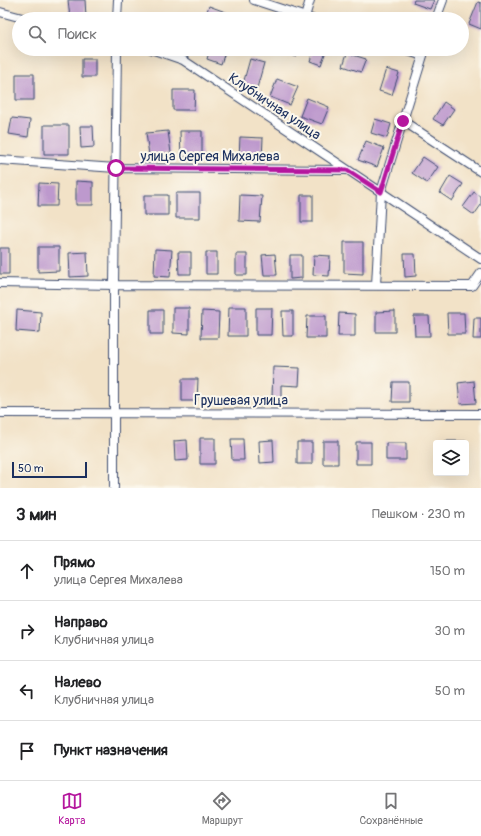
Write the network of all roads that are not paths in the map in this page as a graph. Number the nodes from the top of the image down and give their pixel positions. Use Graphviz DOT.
graph roads {
  1 [pos="118,0"];
  2 [pos="254,0"];
  3 [pos="310,0"];
  4 [pos="443,0"];
  5 [pos="0,12"];
  6 [pos="117,12"];
  7 [pos="290,12"];
  8 [pos="309,12"];
  9 [pos="439,12"];
  10 [pos="12,15"];
  11 [pos="117,56"];
  12 [pos="171,56"];
  13 [pos="423,56"];
  14 [pos="403,121"];
  15 [pos="0,160"];
  16 [pos="116,168"];
  17 [pos="347,170"];
  18 [pos="481,172"];
  19 [pos="381,192"];
  20 [pos="481,259"];
  21 [pos="481,273"];
  22 [pos="0,283"];
  23 [pos="114,285"];
  24 [pos="376,285"];
  25 [pos="0,413"];
  26 [pos="114,413"];
  27 [pos="481,414"];
  28 [pos="114,488"];
  1 -- 6 [label="street"];
  2 -- 7 [label="street"];
  3 -- 8 [label="street"];
  4 -- 9 [label="street"];
  5 -- 10 [label="street"];
  11 -- 16 [label="street"];
  12 -- 17 [label="street, Клубничная улица"];
  13 -- 14 [label="street"];
  14 -- 18 [label="street"];
  14 -- 19 [label="street"];
  15 -- 16 [label="street, улица Сергея Михалева"];
  16 -- 17 [label="street, улица Сергея Михалева"];
  16 -- 23 [label="street"];
  17 -- 19 [label="street, Клубничная улица"];
  19 -- 20 [label="street, Клубничная улица"];
  19 -- 24 [label="street"];
  21 -- 24 [label="street"];
  22 -- 23 [label="street"];
  23 -- 24 [label="street"];
  23 -- 26 [label="street"];
  25 -- 26 [label="street, Грушевая улица"];
  26 -- 27 [label="street, Грушевая улица"];
  26 -- 28 [label="street"];
}
